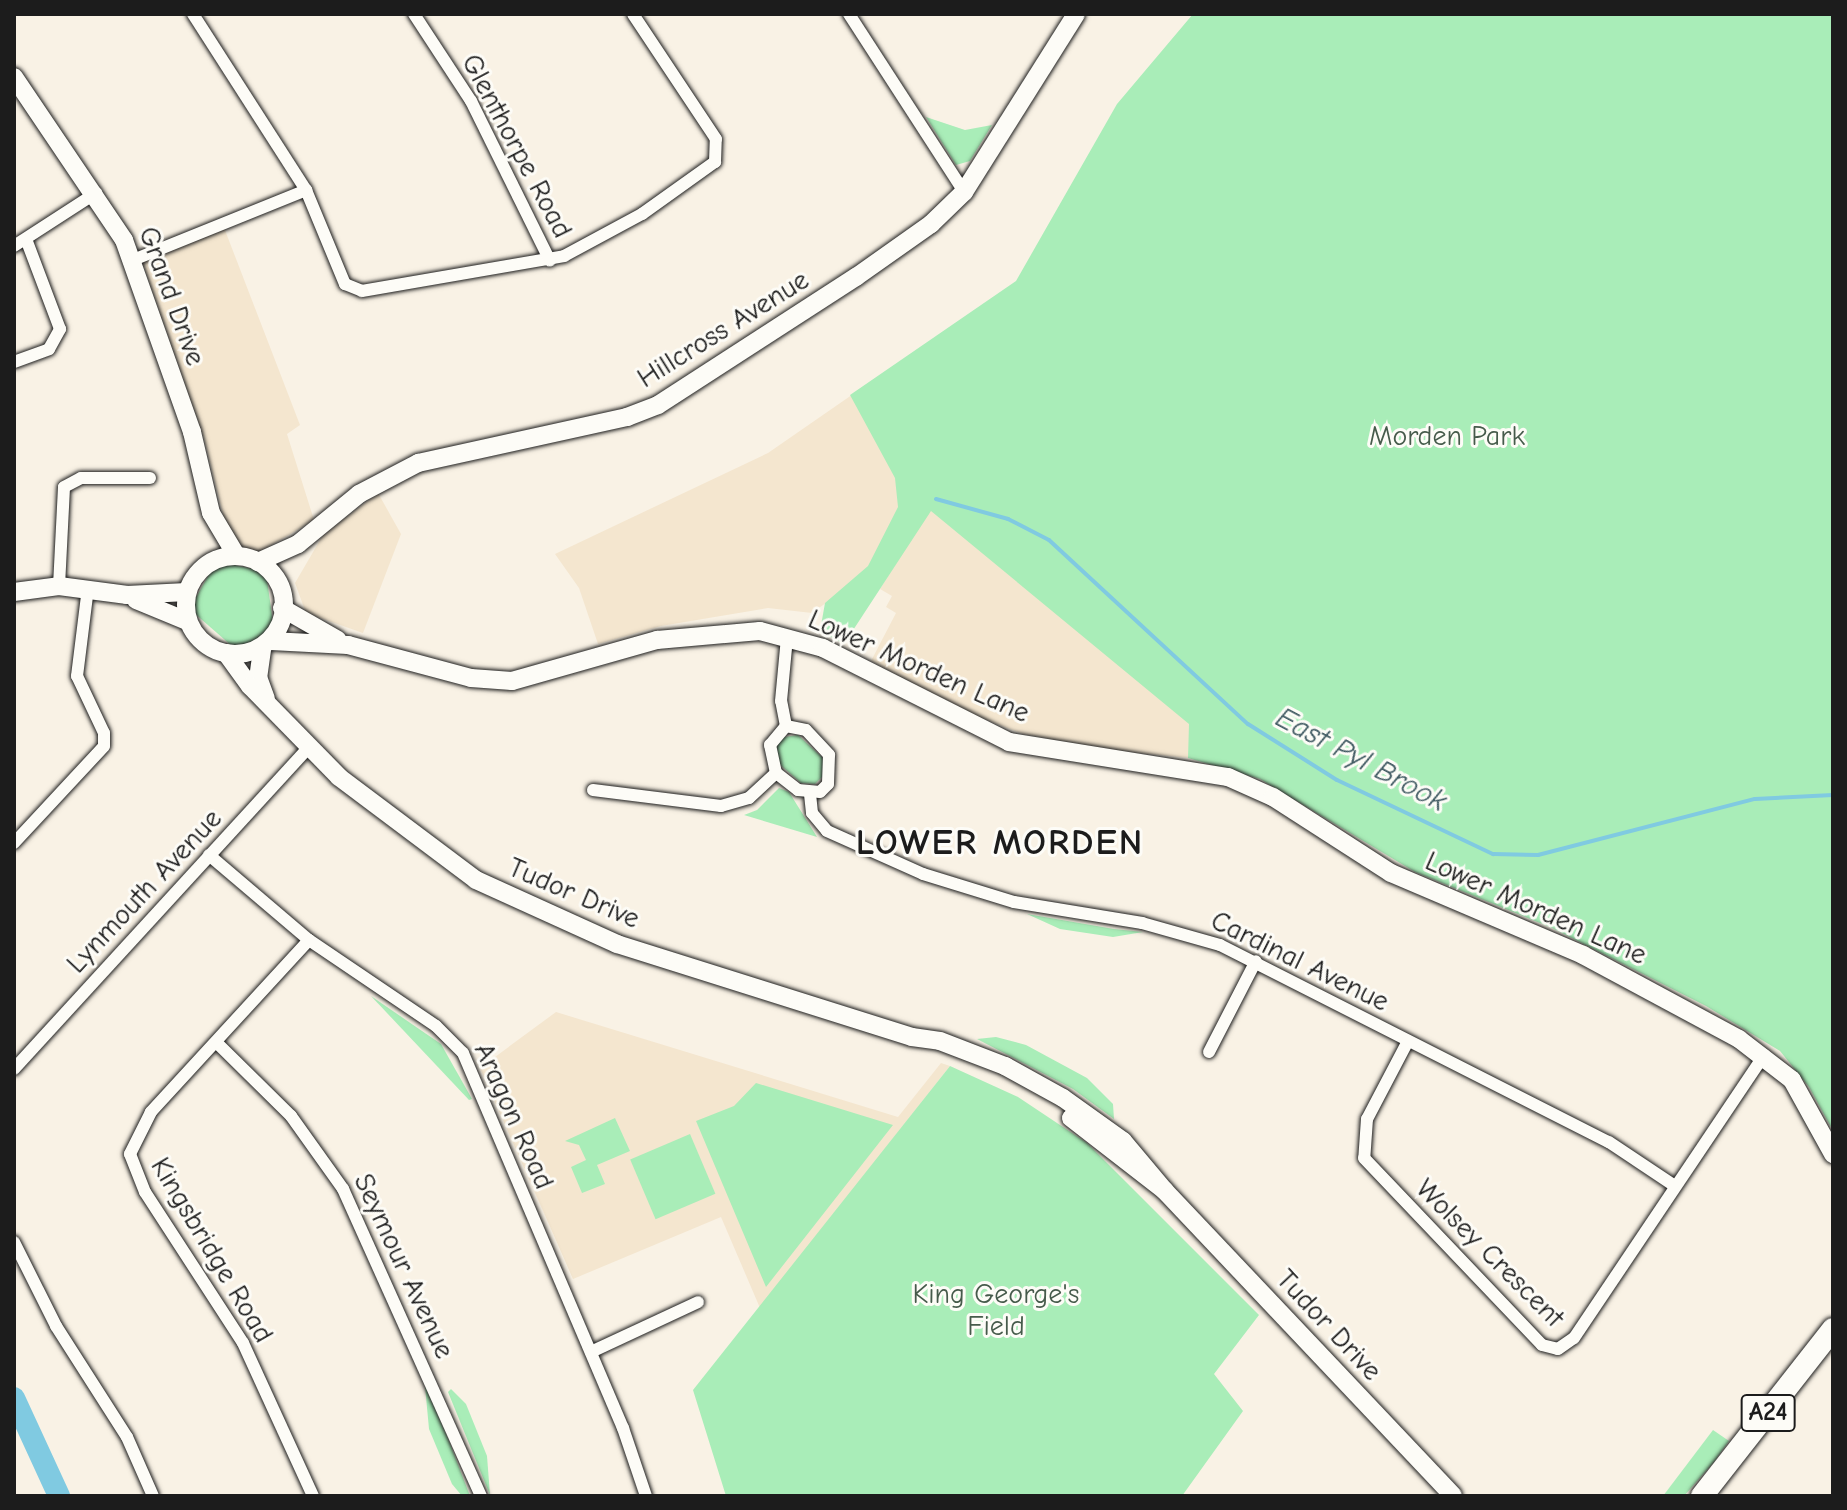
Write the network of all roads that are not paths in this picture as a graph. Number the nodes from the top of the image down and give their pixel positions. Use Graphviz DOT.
graph roads {
  1 [pos="193,14"];
  2 [pos="414,14"];
  3 [pos="633,14"];
  4 [pos="849,14"];
  5 [pos="1076,14"];
  6 [pos="14,77"];
  7 [pos="306,190"];
  8 [pos="964,192"];
  9 [pos="96,193"];
  10 [pos="20,242"];
  11 [pos="133,260"];
  12 [pos="550,261"];
  13 [pos="14,362"];
  14 [pos="150,478"];
  15 [pos="211,513"];
  16 [pos="298,544"];
  17 [pos="236,555"];
  18 [pos="207,561"];
  19 [pos="258,562"];
  20 [pos="276,582"];
  21 [pos="59,586"];
  22 [pos="88,588"];
  23 [pos="14,592"];
  24 [pos="187,592"];
  25 [pos="127,595"];
  26 [pos="282,608"];
  27 [pos="187,621"];
  28 [pos="787,637"];
  29 [pos="348,645"];
  30 [pos="267,646"];
  31 [pos="226,653"];
  32 [pos="268,702"];
  33 [pos="786,726"];
  34 [pos="310,746"];
  35 [pos="776,773"];
  36 [pos="593,790"];
  37 [pos="810,794"];
  38 [pos="14,822"];
  39 [pos="24,832"];
  40 [pos="14,843"];
  41 [pos="209,855"];
  42 [pos="309,940"];
  43 [pos="1256,961"];
  44 [pos="1408,1041"];
  45 [pos="217,1043"];
  46 [pos="1209,1052"];
  47 [pos="1764,1055"];
  48 [pos="14,1069"];
  49 [pos="1833,1154"];
  50 [pos="1675,1186"];
  51 [pos="14,1242"];
  52 [pos="698,1302"];
  53 [pos="1833,1329"];
  54 [pos="591,1352"];
  55 [pos="153,1496"];
  56 [pos="313,1496"];
  57 [pos="481,1496"];
  58 [pos="646,1496"];
  59 [pos="1453,1496"];
  60 [pos="1702,1496"];
  1 -- 7 [label="street"];
  2 -- 12 [label="street, Glenthorpe Road"];
  3 -- 12 [label="street"];
  4 -- 8 [label="street"];
  5 -- 8 [label="street, Hillcross Avenue"];
  6 -- 9 [label="street, Grand Drive"];
  7 -- 11 [label="street"];
  7 -- 12 [label="street"];
  8 -- 16 [label="street, Hillcross Avenue"];
  9 -- 10 [label="street"];
  9 -- 11 [label="street, Grand Drive"];
  10 -- 13 [label="street"];
  11 -- 15 [label="street, Grand Drive"];
  14 -- 21 [label="street"];
  15 -- 17 [label="street, Grand Drive"];
  15 -- 18 [label="street, Grand Drive"];
  16 -- 19 [label="street, Hillcross Avenue"];
  16 -- 20 [label="street, Hillcross Avenue"];
  17 -- 18 [label="street"];
  17 -- 19 [label="street"];
  18 -- 24 [label="street"];
  19 -- 20 [label="street"];
  20 -- 26 [label="street"];
  21 -- 22 [label="street"];
  21 -- 23 [label="street"];
  22 -- 25 [label="street"];
  22 -- 39 [label="street"];
  24 -- 25 [label="street"];
  24 -- 27 [label="street"];
  25 -- 27 [label="street"];
  26 -- 29 [label="street, Lower Morden Lane"];
  26 -- 30 [label="street"];
  27 -- 31 [label="street"];
  28 -- 29 [label="street, Lower Morden Lane"];
  28 -- 33 [label="street"];
  28 -- 47 [label="street, Lower Morden Lane"];
  29 -- 30 [label="street, Lower Morden Lane"];
  30 -- 31 [label="street"];
  30 -- 32 [label="street"];
  31 -- 32 [label="street, Tudor Drive"];
  32 -- 34 [label="street, Tudor Drive"];
  33 -- 35 [label="street"];
  33 -- 37 [label="street"];
  34 -- 41 [label="street, Lynmouth Avenue"];
  34 -- 59 [label="street, Tudor Drive"];
  35 -- 36 [label="street"];
  35 -- 37 [label="street"];
  37 -- 43 [label="street, Cardinal Avenue"];
  38 -- 39 [label="street"];
  39 -- 40 [label="street"];
  41 -- 42 [label="street, Aragon Road"];
  41 -- 48 [label="street, Lynmouth Avenue"];
  42 -- 45 [label="street, Kingsbridge Road"];
  42 -- 54 [label="street, Aragon Road"];
  43 -- 44 [label="street, Cardinal Avenue"];
  43 -- 46 [label="street"];
  44 -- 50 [label="street, Cardinal Avenue"];
  44 -- 50 [label="street, Wolsey Crescent"];
  45 -- 56 [label="street, Kingsbridge Road"];
  45 -- 57 [label="street, Seymour Avenue"];
  47 -- 49 [label="street, Lower Morden Lane"];
  47 -- 50 [label="street, Wolsey Crescent"];
  51 -- 55 [label="street"];
  52 -- 54 [label="street"];
  53 -- 60 [label="highway, A24"];
  54 -- 58 [label="street, Aragon Road"];
}
